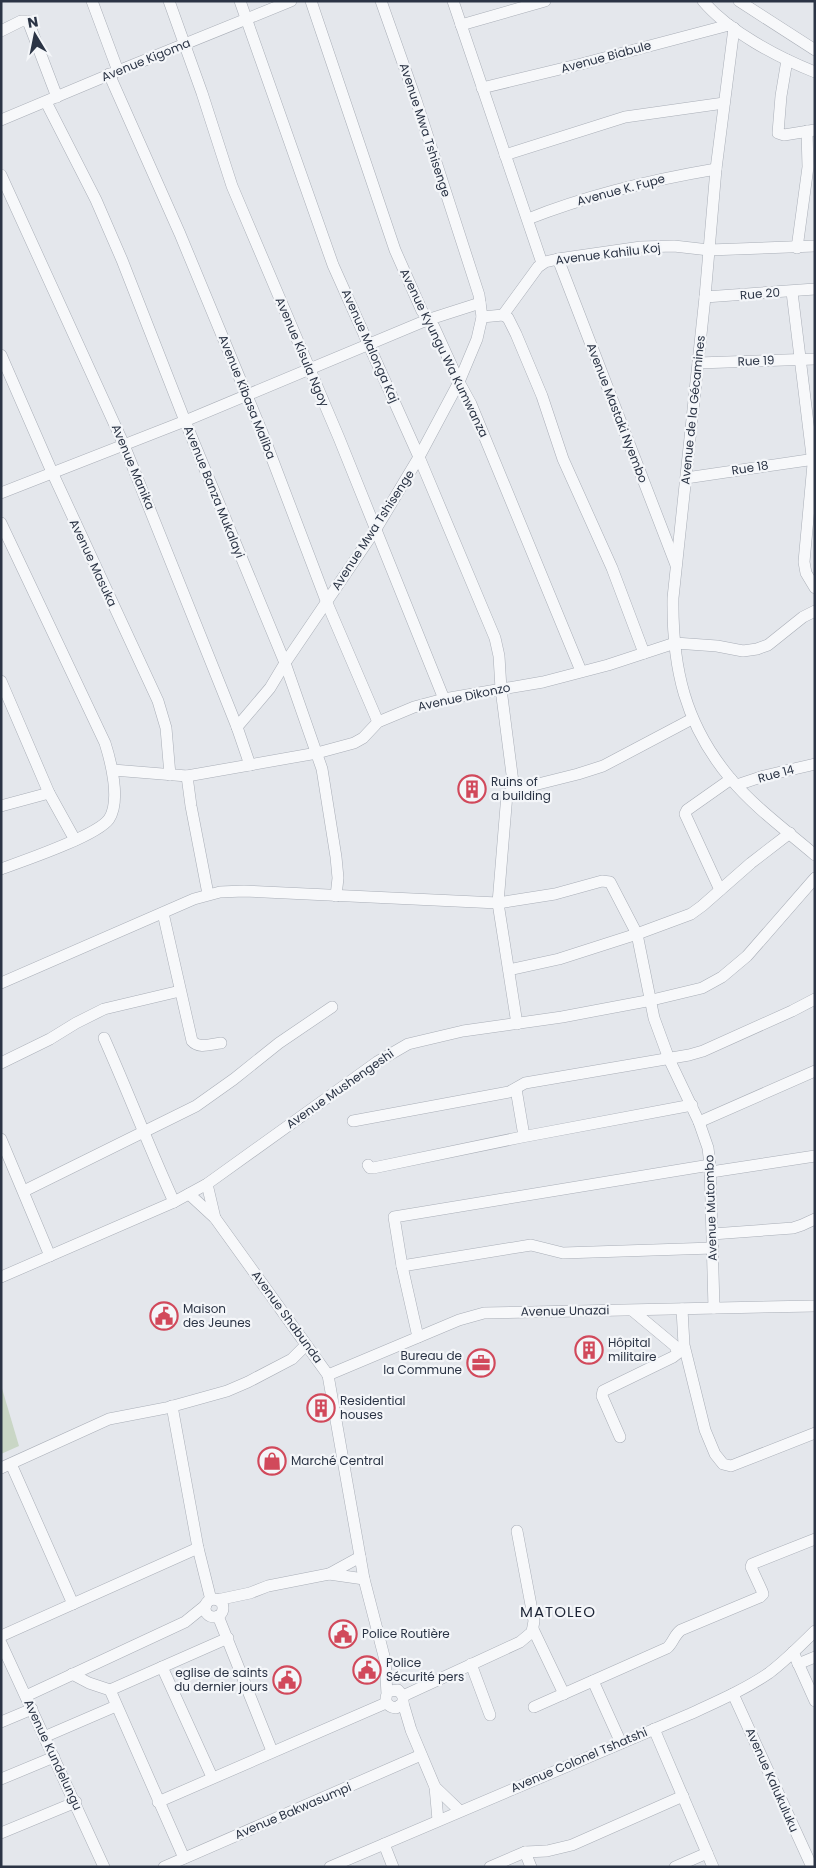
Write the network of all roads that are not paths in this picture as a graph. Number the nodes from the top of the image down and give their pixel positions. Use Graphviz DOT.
graph roads {
  1 [pos="92,1"];
  2 [pos="169,1"];
  3 [pos="240,1"];
  4 [pos="291,1"];
  5 [pos="311,1"];
  6 [pos="381,1"];
  7 [pos="453,1"];
  8 [pos="545,1"];
  9 [pos="703,1"];
  10 [pos="739,1"];
  11 [pos="514,6"];
  12 [pos="247,19"];
  13 [pos="461,25"];
  14 [pos="731,27"];
  15 [pos="1,31"];
  16 [pos="186,44"];
  17 [pos="815,50"];
  18 [pos="787,60"];
  19 [pos="114,72"];
  20 [pos="815,72"];
  21 [pos="482,88"];
  22 [pos="52,99"];
  23 [pos="724,102"];
  24 [pos="1,120"];
  25 [pos="811,130"];
  26 [pos="505,155"];
  27 [pos="716,168"];
  28 [pos="1,175"];
  29 [pos="528,219"];
  30 [pos="815,246"];
  31 [pos="797,248"];
  32 [pos="709,250"];
  33 [pos="558,259"];
  34 [pos="542,263"];
  35 [pos="815,289"];
  36 [pos="792,292"];
  37 [pos="705,297"];
  38 [pos="480,303"];
  39 [pos="503,315"];
  40 [pos="482,317"];
  41 [pos="427,320"];
  42 [pos="368,345"];
  43 [pos="1,355"];
  44 [pos="799,359"];
  45 [pos="815,359"];
  46 [pos="698,362"];
  47 [pos="309,370"];
  48 [pos="459,382"];
  49 [pos="246,395"];
  50 [pos="185,421"];
  51 [pos="124,445"];
  52 [pos="419,457"];
  53 [pos="814,459"];
  54 [pos="52,472"];
  55 [pos="686,478"];
  56 [pos="1,493"];
  57 [pos="1,523"];
  58 [pos="376,529"];
  59 [pos="677,567"];
  60 [pos="815,588"];
  61 [pos="327,603"];
  62 [pos="815,611"];
  63 [pos="675,643"];
  64 [pos="644,653"];
  65 [pos="285,662"];
  66 [pos="582,671"];
  67 [pos="1,681"];
  68 [pos="502,689"];
  69 [pos="444,699"];
  70 [pos="692,719"];
  71 [pos="378,722"];
  72 [pos="237,727"];
  73 [pos="317,753"];
  74 [pos="815,764"];
  75 [pos="250,765"];
  76 [pos="113,770"];
  77 [pos="170,775"];
  78 [pos="187,776"];
  79 [pos="734,782"];
  80 [pos="514,790"];
  81 [pos="49,793"];
  82 [pos="1,806"];
  83 [pos="790,833"];
  84 [pos="75,840"];
  85 [pos="815,855"];
  86 [pos="1,869"];
  87 [pos="815,878"];
  88 [pos="720,890"];
  89 [pos="208,894"];
  90 [pos="336,896"];
  91 [pos="498,903"];
  92 [pos="163,913"];
  93 [pos="637,934"];
  94 [pos="509,970"];
  95 [pos="1,983"];
  96 [pos="180,991"];
  97 [pos="815,999"];
  98 [pos="652,1000"];
  99 [pos="332,1007"];
  100 [pos="517,1024"];
  101 [pos="104,1038"];
  102 [pos="221,1043"];
  103 [pos="668,1059"];
  104 [pos="1,1063"];
  105 [pos="815,1071"];
  106 [pos="516,1089"];
  107 [pos="692,1104"];
  108 [pos="353,1121"];
  109 [pos="699,1122"];
  110 [pos="143,1133"];
  111 [pos="524,1136"];
  112 [pos="1,1139"];
  113 [pos="815,1156"];
  114 [pos="368,1165"];
  115 [pos="711,1169"];
  116 [pos="207,1184"];
  117 [pos="24,1191"];
  118 [pos="189,1194"];
  119 [pos="174,1202"];
  120 [pos="215,1218"];
  121 [pos="815,1219"];
  122 [pos="712,1234"];
  123 [pos="713,1248"];
  124 [pos="50,1256"];
  125 [pos="402,1266"];
  126 [pos="1,1278"];
  127 [pos="815,1306"];
  128 [pos="714,1308"];
  129 [pos="682,1309"];
  130 [pos="633,1311"];
  131 [pos="418,1337"];
  132 [pos="306,1345"];
  133 [pos="328,1375"];
  134 [pos="172,1406"];
  135 [pos="815,1433"];
  136 [pos="620,1437"];
  137 [pos="6,1466"];
  138 [pos="517,1531"];
  139 [pos="815,1538"];
  140 [pos="198,1548"];
  141 [pos="360,1557"];
  142 [pos="329,1574"];
  143 [pos="364,1579"];
  144 [pos="250,1593"];
  145 [pos="211,1602"];
  146 [pos="73,1604"];
  147 [pos="217,1615"];
  148 [pos="184,1622"];
  149 [pos="533,1629"];
  150 [pos="815,1631"];
  151 [pos="1,1636"];
  152 [pos="228,1638"];
  153 [pos="1,1643"];
  154 [pos="794,1652"];
  155 [pos="815,1657"];
  156 [pos="471,1664"];
  157 [pos="798,1664"];
  158 [pos="6,1665"];
  159 [pos="162,1666"];
  160 [pos="72,1674"];
  161 [pos="593,1682"];
  162 [pos="110,1690"];
  163 [pos="564,1694"];
  164 [pos="733,1694"];
  165 [pos="26,1696"];
  166 [pos="395,1699"];
  167 [pos="815,1702"];
  168 [pos="116,1706"];
  169 [pos="534,1707"];
  170 [pos="32,1709"];
  171 [pos="490,1715"];
  172 [pos="1,1722"];
  173 [pos="654,1729"];
  174 [pos="44,1737"];
  175 [pos="621,1743"];
  176 [pos="272,1752"];
  177 [pos="421,1756"];
  178 [pos="54,1757"];
  179 [pos="212,1777"];
  180 [pos="1,1779"];
  181 [pos="436,1787"];
  182 [pos="683,1796"];
  183 [pos="76,1802"];
  184 [pos="158,1802"];
  185 [pos="460,1811"];
  186 [pos="438,1820"];
  187 [pos="1,1833"];
  188 [pos="384,1844"];
  189 [pos="525,1852"];
  190 [pos="707,1853"];
  191 [pos="184,1858"];
  192 [pos="100,1866"];
  193 [pos="164,1867"];
  194 [pos="330,1867"];
  195 [pos="393,1867"];
  196 [pos="490,1867"];
  197 [pos="531,1867"];
  198 [pos="675,1867"];
  199 [pos="713,1867"];
  200 [pos="812,1867"];
  1 -- 19 [label="street, Avenue Kibasa Maliba"];
  2 -- 16 [label="street, Avenue Kisula Ngoy"];
  3 -- 12 [label="street, Avenue Malonga Kaj"];
  4 -- 12 [label="street, Avenue Kigoma"];
  5 -- 41 [label="street, Avenue Kyungu Wa Kumwanza"];
  6 -- 38 [label="street, Avenue Mwa Tshisenge"];
  7 -- 13 [label="street"];
  8 -- 11 [label="street"];
  9 -- 14 [label="street"];
  10 -- 17 [label="street"];
  11 -- 13 [label="street"];
  12 -- 16 [label="street, Avenue Kigoma"];
  12 -- 42 [label="street, Avenue Malonga Kaj"];
  13 -- 21 [label="street"];
  14 -- 18 [label="street"];
  14 -- 21 [label="street, Avenue Biabule"];
  14 -- 23 [label="street, Avenue de la Gécamines"];
  15 -- 22 [label="street, Avenue Banza Mukalayi"];
  16 -- 19 [label="street, Avenue Kigoma"];
  16 -- 47 [label="street, Avenue Kisula Ngoy"];
  18 -- 20 [label="street"];
  18 -- 25 [label="street"];
  19 -- 22 [label="street, Avenue Kigoma"];
  19 -- 49 [label="street, Avenue Kibasa Maliba"];
  21 -- 26 [label="street"];
  22 -- 24 [label="street, Avenue Kigoma"];
  22 -- 50 [label="street, Avenue Banza Mukalayi"];
  23 -- 26 [label="street"];
  23 -- 27 [label="street, Avenue de la Gécamines"];
  25 -- 31 [label="street"];
  26 -- 29 [label="street"];
  27 -- 29 [label="street, Avenue K. Fupe"];
  27 -- 32 [label="street, Avenue de la Gécamines"];
  28 -- 51 [label="street, Avenue Manika"];
  29 -- 34 [label="street"];
  30 -- 31 [label="street, Avenue Kahilu Koj"];
  31 -- 32 [label="street, Avenue Kahilu Koj"];
  32 -- 33 [label="street, Avenue Kahilu Koj"];
  32 -- 37 [label="street, Avenue de la Gécamines"];
  33 -- 34 [label="street, Avenue Kahilu Koj"];
  33 -- 59 [label="street, Avenue Mastaki Nyembo"];
  34 -- 39 [label="street, Avenue Kahilu Koj"];
  35 -- 36 [label="street, Rue 20"];
  36 -- 37 [label="street, Rue 20"];
  36 -- 44 [label="street"];
  37 -- 46 [label="street, Avenue de la Gécamines"];
  38 -- 40 [label="street, Avenue Mwa Tshisenge"];
  38 -- 41 [label="street"];
  39 -- 40 [label="street"];
  39 -- 64 [label="street"];
  40 -- 48 [label="street, Avenue Mwa Tshisenge"];
  41 -- 42 [label="street"];
  41 -- 48 [label="street, Avenue Kyungu Wa Kumwanza"];
  42 -- 47 [label="street"];
  42 -- 52 [label="street, Avenue Malonga Kaj"];
  43 -- 54 [label="street, Avenue Masuka"];
  44 -- 45 [label="street, Rue 19"];
  44 -- 46 [label="street, Rue 19"];
  44 -- 53 [label="street"];
  46 -- 55 [label="street, Avenue de la Gécamines"];
  47 -- 49 [label="street"];
  47 -- 58 [label="street, Avenue Kisula Ngoy"];
  48 -- 52 [label="street, Avenue Mwa Tshisenge"];
  48 -- 66 [label="street, Avenue Kyungu Wa Kumwanza"];
  49 -- 50 [label="street"];
  49 -- 61 [label="street, Avenue Kibasa Maliba"];
  50 -- 51 [label="street"];
  50 -- 65 [label="street, Avenue Banza Mukalayi"];
  51 -- 54 [label="street"];
  51 -- 72 [label="street, Avenue Manika"];
  52 -- 58 [label="street, Avenue Mwa Tshisenge"];
  52 -- 68 [label="street, Avenue Malonga Kaj"];
  53 -- 55 [label="street, Rue 18"];
  53 -- 60 [label="street"];
  54 -- 56 [label="street"];
  54 -- 77 [label="street, Avenue Masuka"];
  55 -- 59 [label="street, Avenue de la Gécamines"];
  57 -- 76 [label="street"];
  58 -- 61 [label="street, Avenue Mwa Tshisenge"];
  58 -- 69 [label="street, Avenue Kisula Ngoy"];
  59 -- 63 [label="street, Avenue de la Gécamines"];
  61 -- 65 [label="street, Avenue Mwa Tshisenge"];
  61 -- 71 [label="street, Avenue Kibasa Maliba"];
  62 -- 63 [label="street"];
  63 -- 64 [label="street, Avenue Dikonzo"];
  63 -- 70 [label="street, Avenue de la Gécamines"];
  64 -- 66 [label="street, Avenue Dikonzo"];
  65 -- 72 [label="street, Avenue Mwa Tshisenge"];
  65 -- 73 [label="street, Avenue Banza Mukalayi"];
  66 -- 68 [label="street, Avenue Dikonzo"];
  67 -- 81 [label="street"];
  68 -- 69 [label="street, Avenue Dikonzo"];
  68 -- 80 [label="street, Avenue Malonga Kaj"];
  69 -- 71 [label="street, Avenue Dikonzo"];
  70 -- 79 [label="street, Avenue de la Gécamines"];
  70 -- 80 [label="street"];
  71 -- 73 [label="street, Avenue Dikonzo"];
  72 -- 75 [label="street, Avenue Manika"];
  73 -- 75 [label="street, Avenue Dikonzo"];
  73 -- 90 [label="street, Avenue Banza Mukalayi"];
  74 -- 79 [label="street, Rue 14"];
  75 -- 78 [label="street, Avenue Dikonzo"];
  76 -- 77 [label="street, Avenue Dikonzo"];
  76 -- 84 [label="street"];
  77 -- 78 [label="street, Avenue Dikonzo"];
  78 -- 89 [label="street"];
  79 -- 83 [label="street, Avenue de la Gécamines"];
  79 -- 88 [label="street, Rue 14"];
  80 -- 91 [label="street"];
  81 -- 82 [label="street"];
  81 -- 84 [label="street"];
  83 -- 85 [label="street, Avenue de la Gécamines"];
  83 -- 88 [label="street"];
  84 -- 86 [label="street"];
  87 -- 98 [label="street, Avenue Mushengeshi"];
  88 -- 93 [label="street"];
  89 -- 90 [label="street"];
  89 -- 92 [label="street"];
  90 -- 91 [label="street"];
  91 -- 93 [label="street, Avenue Mutombo"];
  91 -- 94 [label="street"];
  92 -- 95 [label="street"];
  92 -- 96 [label="street"];
  93 -- 94 [label="street"];
  93 -- 98 [label="street, Avenue Mutombo"];
  94 -- 100 [label="street"];
  96 -- 102 [label="street"];
  96 -- 104 [label="street"];
  97 -- 103 [label="street"];
  98 -- 100 [label="street, Avenue Mushengeshi"];
  98 -- 103 [label="street, Avenue Mutombo"];
  99 -- 110 [label="street"];
  100 -- 116 [label="street, Avenue Mushengeshi"];
  101 -- 110 [label="street"];
  103 -- 106 [label="street"];
  103 -- 107 [label="street, Avenue Mutombo"];
  105 -- 109 [label="street"];
  106 -- 108 [label="street"];
  106 -- 111 [label="street"];
  107 -- 109 [label="street, Avenue Mutombo"];
  107 -- 111 [label="street"];
  109 -- 115 [label="street, Avenue Mutombo"];
  110 -- 117 [label="street"];
  110 -- 119 [label="street"];
  111 -- 114 [label="street"];
  112 -- 117 [label="street"];
  113 -- 115 [label="street"];
  115 -- 122 [label="street, Avenue Mutombo"];
  115 -- 125 [label="street"];
  116 -- 118 [label="street, Avenue Mushengeshi"];
  116 -- 120 [label="street"];
  117 -- 124 [label="street"];
  118 -- 119 [label="street, Avenue Mushengeshi"];
  118 -- 120 [label="street"];
  119 -- 124 [label="street, Avenue Mushengeshi"];
  120 -- 132 [label="street, Avenue Shabunda"];
  121 -- 122 [label="street"];
  122 -- 123 [label="street, Avenue Mutombo"];
  123 -- 125 [label="street"];
  123 -- 128 [label="street, Avenue Mutombo"];
  124 -- 126 [label="street, Avenue Mushengeshi"];
  125 -- 131 [label="street"];
  127 -- 128 [label="street, Avenue Unazai"];
  128 -- 129 [label="street, Avenue Unazai"];
  129 -- 130 [label="street, Avenue Unazai"];
  129 -- 135 [label="street"];
  130 -- 131 [label="street, Avenue Unazai"];
  130 -- 136 [label="street"];
  131 -- 133 [label="street, Avenue Unazai"];
  132 -- 133 [label="street, Avenue Shabunda"];
  132 -- 134 [label="street"];
  133 -- 141 [label="street, Avenue Shabunda"];
  134 -- 137 [label="street"];
  134 -- 140 [label="street"];
  137 -- 146 [label="street"];
  138 -- 149 [label="street"];
  139 -- 161 [label="street"];
  140 -- 145 [label="street"];
  140 -- 146 [label="street"];
  141 -- 142 [label="street"];
  141 -- 143 [label="street, Avenue Shabunda"];
  142 -- 143 [label="street"];
  142 -- 144 [label="street"];
  143 -- 166 [label="street, Avenue Shabunda"];
  144 -- 145 [label="street"];
  144 -- 147 [label="street"];
  145 -- 147 [label="street"];
  145 -- 148 [label="street"];
  146 -- 151 [label="street"];
  147 -- 148 [label="street"];
  147 -- 152 [label="street"];
  148 -- 160 [label="street"];
  149 -- 156 [label="street"];
  149 -- 163 [label="street"];
  150 -- 154 [label="street, Avenue Colonel Tshatshi"];
  152 -- 159 [label="street"];
  152 -- 176 [label="street"];
  153 -- 158 [label="street, Avenue Kundelungu"];
  154 -- 157 [label="street"];
  154 -- 164 [label="street, Avenue Colonel Tshatshi"];
  155 -- 157 [label="street"];
  156 -- 166 [label="street"];
  156 -- 171 [label="street"];
  157 -- 167 [label="street"];
  158 -- 165 [label="street, Avenue Kundelungu"];
  159 -- 162 [label="street"];
  159 -- 179 [label="street"];
  160 -- 162 [label="street"];
  160 -- 165 [label="street"];
  161 -- 163 [label="street"];
  161 -- 175 [label="street"];
  162 -- 168 [label="street"];
  163 -- 169 [label="street"];
  164 -- 173 [label="street, Avenue Colonel Tshatshi"];
  164 -- 200 [label="street, Avenue Kalukuluku"];
  165 -- 170 [label="street, Avenue Kundelungu"];
  166 -- 176 [label="street"];
  166 -- 177 [label="street, Avenue Shabunda"];
  168 -- 174 [label="street"];
  168 -- 184 [label="street"];
  170 -- 172 [label="street"];
  170 -- 174 [label="street, Avenue Kundelungu"];
  173 -- 175 [label="street, Avenue Colonel Tshatshi"];
  173 -- 182 [label="street"];
  174 -- 178 [label="street, Avenue Kundelungu"];
  175 -- 185 [label="street, Avenue Colonel Tshatshi"];
  176 -- 179 [label="street"];
  177 -- 181 [label="street, Avenue Shabunda"];
  177 -- 191 [label="street, Avenue Bakwasumpi"];
  178 -- 180 [label="street"];
  178 -- 183 [label="street, Avenue Kundelungu"];
  179 -- 184 [label="street"];
  181 -- 185 [label="street"];
  181 -- 186 [label="street"];
  182 -- 189 [label="street"];
  182 -- 190 [label="street"];
  183 -- 187 [label="street"];
  183 -- 192 [label="street, Avenue Kundelungu"];
  184 -- 191 [label="street"];
  185 -- 186 [label="street, Avenue Colonel Tshatshi"];
  186 -- 188 [label="street, Avenue Colonel Tshatshi"];
  188 -- 194 [label="street, Avenue Colonel Tshatshi"];
  188 -- 195 [label="street"];
  189 -- 196 [label="street"];
  189 -- 197 [label="street"];
  190 -- 198 [label="street"];
  190 -- 199 [label="street"];
  191 -- 193 [label="street, Avenue Bakwasumpi"];
}
